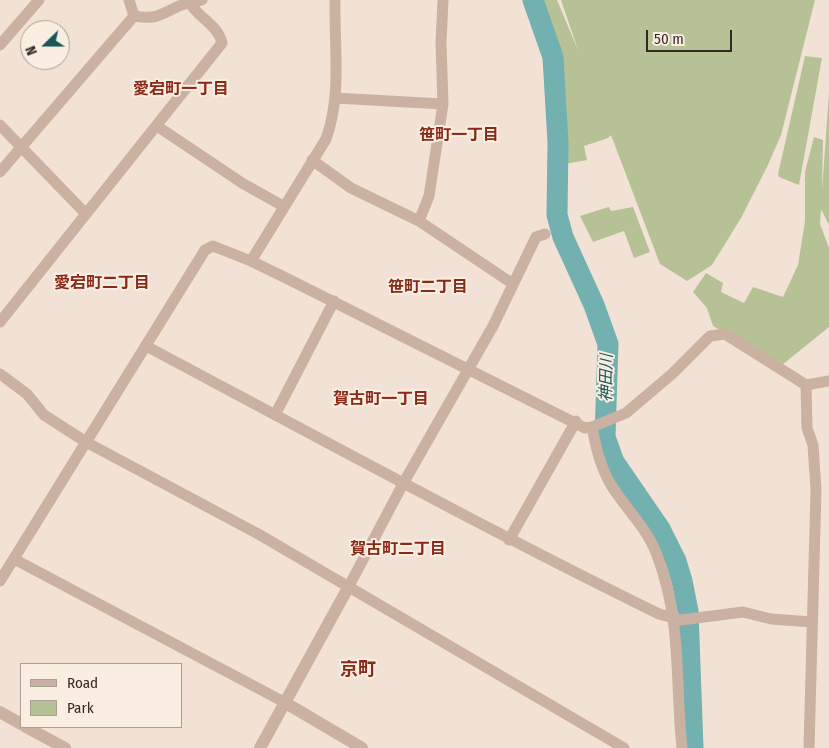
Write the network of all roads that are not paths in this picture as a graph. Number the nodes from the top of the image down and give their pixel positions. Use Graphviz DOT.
graph roads {
  1 [pos="39,0"];
  2 [pos="130,0"];
  3 [pos="202,0"];
  4 [pos="335,0"];
  5 [pos="443,0"];
  6 [pos="189,2"];
  7 [pos="134,16"];
  8 [pos="0,45"];
  9 [pos="335,98"];
  10 [pos="443,104"];
  11 [pos="0,125"];
  12 [pos="157,126"];
  13 [pos="21,148"];
  14 [pos="312,160"];
  15 [pos="0,172"];
  16 [pos="283,206"];
  17 [pos="86,214"];
  18 [pos="419,221"];
  19 [pos="545,234"];
  20 [pos="251,261"];
  21 [pos="513,284"];
  22 [pos="334,301"];
  23 [pos="0,322"];
  24 [pos="146,346"];
  25 [pos="470,368"];
  26 [pos="0,374"];
  27 [pos="829,381"];
  28 [pos="806,385"];
  29 [pos="275,415"];
  30 [pos="576,422"];
  31 [pos="595,426"];
  32 [pos="86,442"];
  33 [pos="404,482"];
  34 [pos="510,540"];
  35 [pos="14,559"];
  36 [pos="0,581"];
  37 [pos="349,586"];
  38 [pos="683,619"];
  39 [pos="812,622"];
  40 [pos="284,702"];
  41 [pos="0,712"];
  42 [pos="20,723"];
  43 [pos="28,728"];
  44 [pos="65,748"];
  45 [pos="260,748"];
  46 [pos="362,748"];
  47 [pos="624,748"];
  48 [pos="682,748"];
  49 [pos="809,748"];
  1 -- 8 [label="street"];
  2 -- 7 [label="street"];
  3 -- 6 [label="street"];
  4 -- 9 [label="street"];
  5 -- 10 [label="street"];
  6 -- 7 [label="street"];
  6 -- 12 [label="street"];
  7 -- 13 [label="street"];
  9 -- 10 [label="street"];
  9 -- 14 [label="street"];
  10 -- 18 [label="street"];
  11 -- 13 [label="street"];
  12 -- 16 [label="street"];
  12 -- 17 [label="street"];
  13 -- 15 [label="street"];
  13 -- 17 [label="street"];
  14 -- 16 [label="street"];
  14 -- 18 [label="street"];
  16 -- 20 [label="street"];
  17 -- 23 [label="street"];
  18 -- 21 [label="street"];
  19 -- 21 [label="street"];
  20 -- 22 [label="street"];
  20 -- 24 [label="street"];
  21 -- 25 [label="street"];
  22 -- 25 [label="street"];
  22 -- 29 [label="street"];
  24 -- 29 [label="street"];
  24 -- 32 [label="street"];
  25 -- 30 [label="street"];
  25 -- 33 [label="street"];
  26 -- 32 [label="street"];
  27 -- 28 [label="street"];
  28 -- 31 [label="street"];
  28 -- 39 [label="street"];
  29 -- 33 [label="street"];
  30 -- 31 [label="street"];
  30 -- 34 [label="street"];
  31 -- 38 [label="street"];
  32 -- 35 [label="street"];
  32 -- 37 [label="street"];
  33 -- 34 [label="street"];
  33 -- 37 [label="street"];
  34 -- 38 [label="street"];
  35 -- 36 [label="street"];
  35 -- 40 [label="street"];
  37 -- 40 [label="street"];
  37 -- 47 [label="street"];
  38 -- 39 [label="street"];
  38 -- 48 [label="street"];
  39 -- 49 [label="street"];
  40 -- 45 [label="street"];
  40 -- 46 [label="street"];
  41 -- 42 [label="street"];
  43 -- 44 [label="street"];
}
